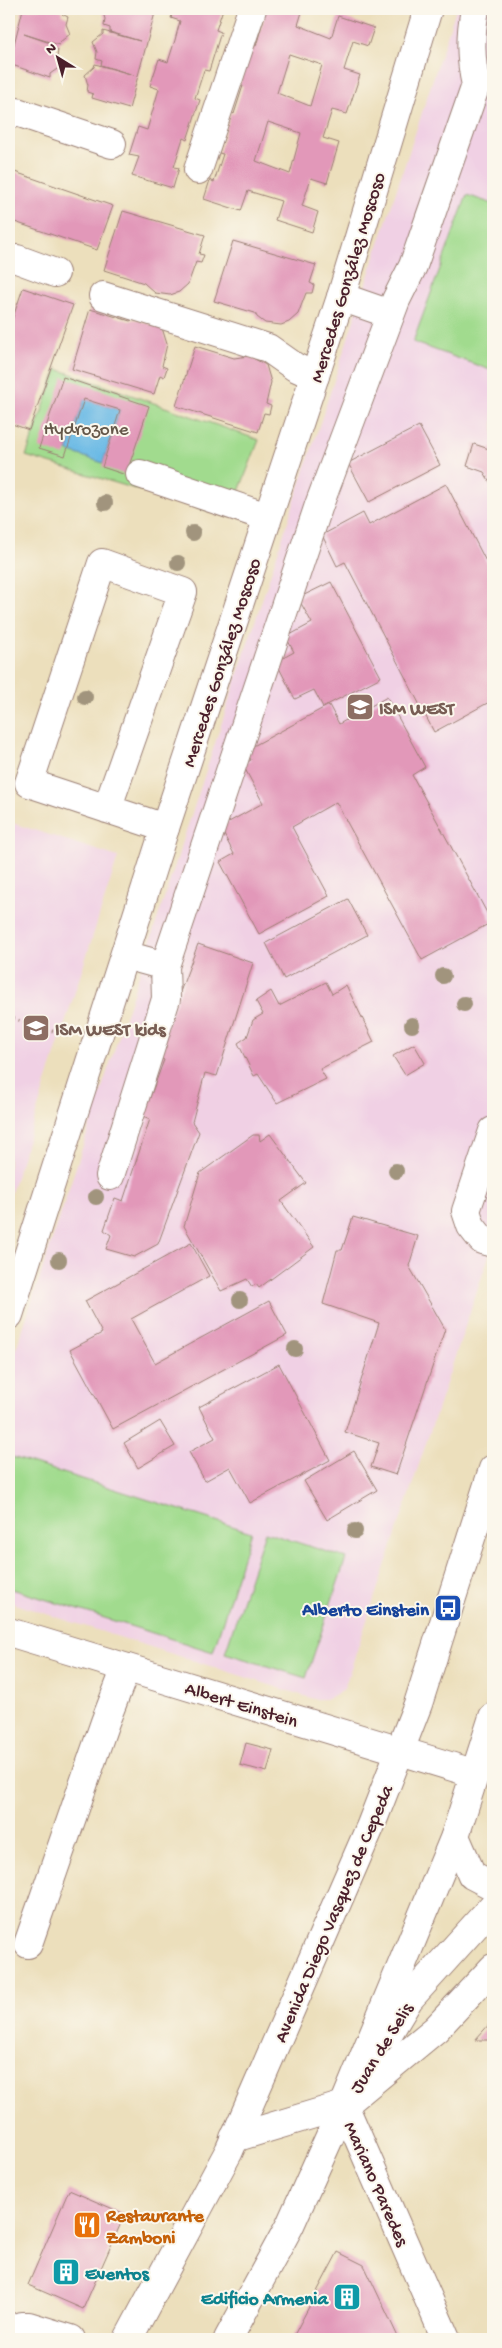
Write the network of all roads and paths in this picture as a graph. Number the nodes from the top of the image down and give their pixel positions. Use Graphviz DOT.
graph roads {
  1 [pos="252,9"];
  2 [pos="428,9"];
  3 [pos="476,9"];
  4 [pos="9,115"];
  5 [pos="112,144"];
  6 [pos="198,170"];
  7 [pos="12,264"];
  8 [pos="55,273"];
  9 [pos="103,296"];
  10 [pos="341,297"];
  11 [pos="390,314"];
  12 [pos="318,365"];
  13 [pos="140,474"];
  14 [pos="267,517"];
  15 [pos="107,809"];
  16 [pos="166,828"];
  17 [pos="125,955"];
  18 [pos="165,966"];
  19 [pos="9,1017"];
  20 [pos="97,1046"];
  21 [pos="493,1131"];
  22 [pos="110,1176"];
  23 [pos="493,1243"];
  24 [pos="9,1315"];
  25 [pos="493,1469"];
  26 [pos="9,1632"];
  27 [pos="126,1668"];
  28 [pos="493,1717"];
  29 [pos="400,1751"];
  30 [pos="476,1774"];
  31 [pos="455,1836"];
  32 [pos="493,1886"];
  33 [pos="493,1906"];
  34 [pos="28,1944"];
  35 [pos="493,1968"];
  36 [pos="344,2105"];
  37 [pos="234,2138"];
  38 [pos="13,2339"];
  39 [pos="71,2339"];
  40 [pos="128,2339"];
  41 [pos="228,2339"];
  42 [pos="446,2339"];
  1 -- 6 [label="main road"];
  2 -- 10 [label="main road, Mercedes González Moscoso"];
  3 -- 11 [label="main road"];
  4 -- 5 [label="main road"];
  7 -- 8 [label="main road"];
  9 -- 12 [label="main road"];
  10 -- 11 [label="main road"];
  10 -- 12 [label="main road, Mercedes González Moscoso"];
  11 -- 18 [label="main road"];
  12 -- 14 [label="main road, Mercedes González Moscoso"];
  13 -- 14 [label="main road"];
  14 -- 16 [label="main road, Mercedes González Moscoso"];
  15 -- 15 [label="main road"];
  15 -- 16 [label="main road"];
  16 -- 17 [label="main road, Mercedes González Moscoso"];
  17 -- 18 [label="main road"];
  17 -- 20 [label="main road, Mercedes González Moscoso"];
  18 -- 22 [label="main road"];
  19 -- 20 [label="path"];
  20 -- 24 [label="main road, Mercedes González Moscoso"];
  21 -- 23 [label="main road"];
  25 -- 29 [label="main road, Avenida Diego Vasquez de Cepeda"];
  26 -- 27 [label="main road, Albert Einstein"];
  27 -- 29 [label="main road, Albert Einstein"];
  27 -- 34 [label="main road"];
  28 -- 30 [label="main road"];
  29 -- 30 [label="main road, Albert Einstein"];
  29 -- 37 [label="main road, Avenida Diego Vasquez de Cepeda"];
  30 -- 31 [label="main road"];
  31 -- 32 [label="main road"];
  31 -- 36 [label="main road"];
  33 -- 36 [label="main road, Juan de Selis"];
  35 -- 36 [label="main road, Juan de Selis"];
  36 -- 37 [label="main road, Mariano Paredes"];
  36 -- 41 [label="main road"];
  36 -- 42 [label="main road, Mariano Paredes"];
  37 -- 40 [label="main road, Avenida Diego Vasquez de Cepeda"];
  38 -- 39 [label="main road"];
}
